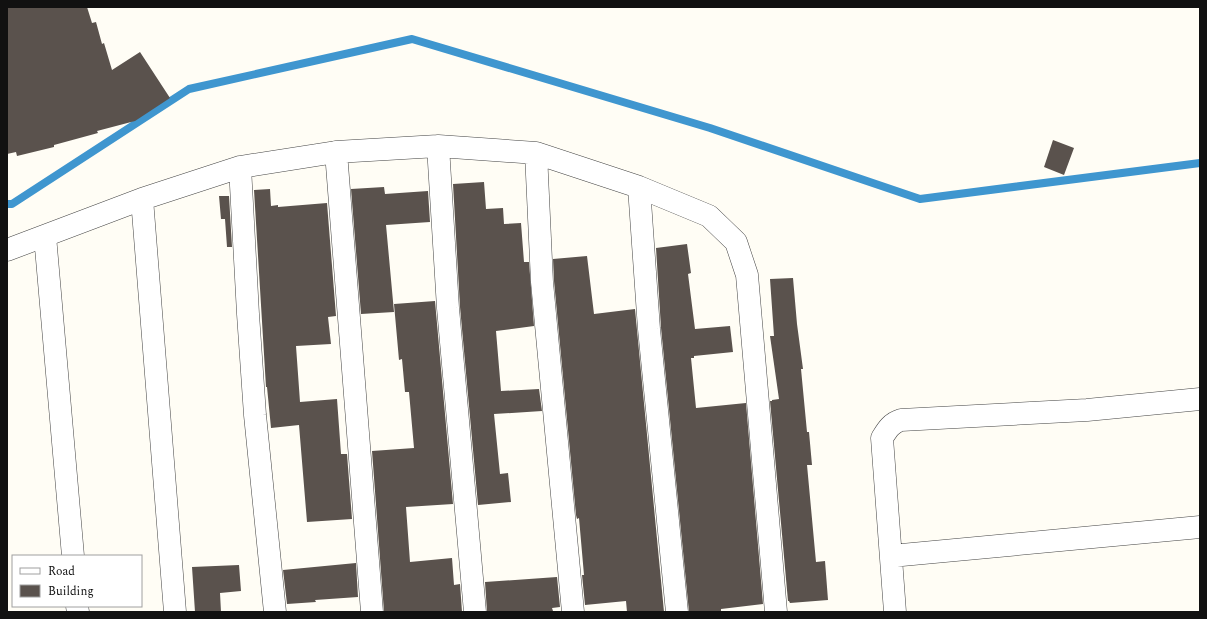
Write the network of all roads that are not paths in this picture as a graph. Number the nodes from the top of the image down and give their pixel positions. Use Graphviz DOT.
graph roads {
  1 [pos="438,146"];
  2 [pos="336,152"];
  3 [pos="536,153"];
  4 [pos="240,167"];
  5 [pos="639,187"];
  6 [pos="142,199"];
  7 [pos="44,236"];
  8 [pos="7,250"];
  9 [pos="1200,399"];
  10 [pos="1200,528"];
  11 [pos="73,555"];
  12 [pos="891,556"];
  13 [pos="175,612"];
  14 [pos="275,612"];
  15 [pos="372,612"];
  16 [pos="474,612"];
  17 [pos="573,612"];
  18 [pos="677,612"];
  19 [pos="776,612"];
  20 [pos="895,612"];
  1 -- 2 [label="street"];
  1 -- 3 [label="street"];
  1 -- 16 [label="street"];
  2 -- 4 [label="street"];
  2 -- 15 [label="street"];
  3 -- 5 [label="street"];
  3 -- 17 [label="street"];
  4 -- 6 [label="street"];
  4 -- 14 [label="street"];
  5 -- 18 [label="street"];
  5 -- 19 [label="street"];
  6 -- 7 [label="street"];
  6 -- 13 [label="street"];
  7 -- 8 [label="street"];
  7 -- 11 [label="street"];
  9 -- 12 [label="street"];
  10 -- 12 [label="street"];
  12 -- 20 [label="street"];
}
